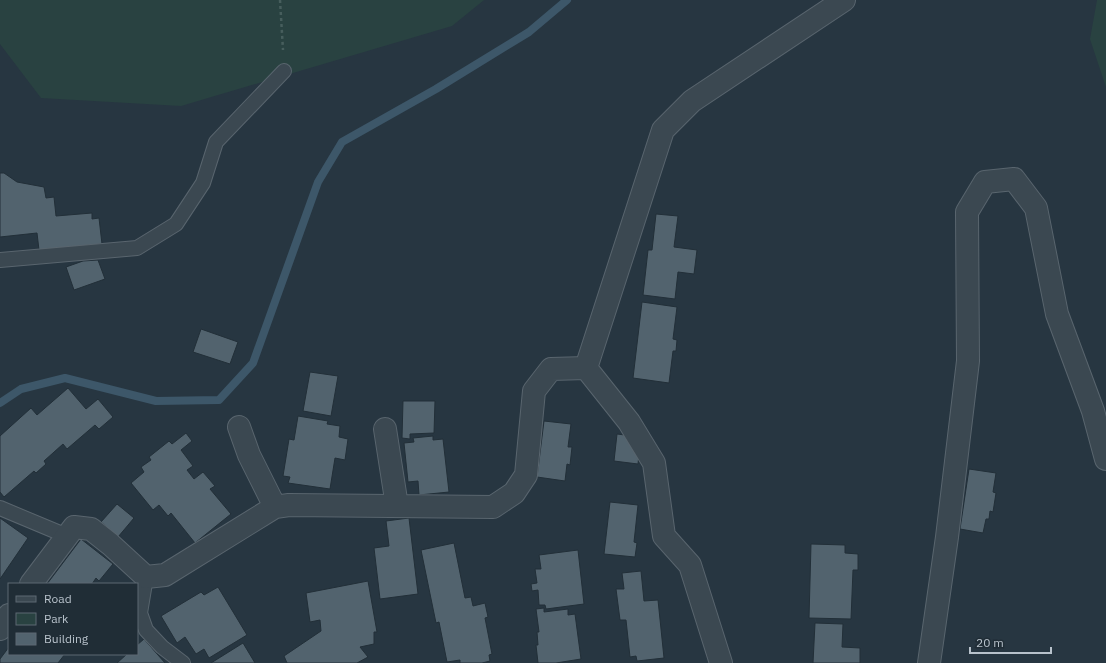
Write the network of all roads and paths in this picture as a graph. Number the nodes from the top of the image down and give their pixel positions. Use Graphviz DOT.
graph roads {
  1 [pos="280,0"];
  2 [pos="844,0"];
  3 [pos="284,71"];
  4 [pos="0,260"];
  5 [pos="586,368"];
  6 [pos="239,427"];
  7 [pos="385,429"];
  8 [pos="1106,459"];
  9 [pos="397,506"];
  10 [pos="275,507"];
  11 [pos="0,508"];
  12 [pos="67,536"];
  13 [pos="146,577"];
  14 [pos="32,583"];
  15 [pos="8,617"];
  16 [pos="0,629"];
  17 [pos="183,663"];
  18 [pos="721,663"];
  19 [pos="929,663"];
  1 -- 3 [label="path"];
  2 -- 5 [label="street"];
  3 -- 4 [label="lane"];
  5 -- 9 [label="street"];
  5 -- 18 [label="street"];
  6 -- 10 [label="street"];
  7 -- 9 [label="street"];
  8 -- 19 [label="street"];
  9 -- 10 [label="street"];
  10 -- 13 [label="street"];
  11 -- 12 [label="lane"];
  12 -- 13 [label="street"];
  12 -- 14 [label="street"];
  13 -- 17 [label="lane"];
  15 -- 16 [label="street"];
}
